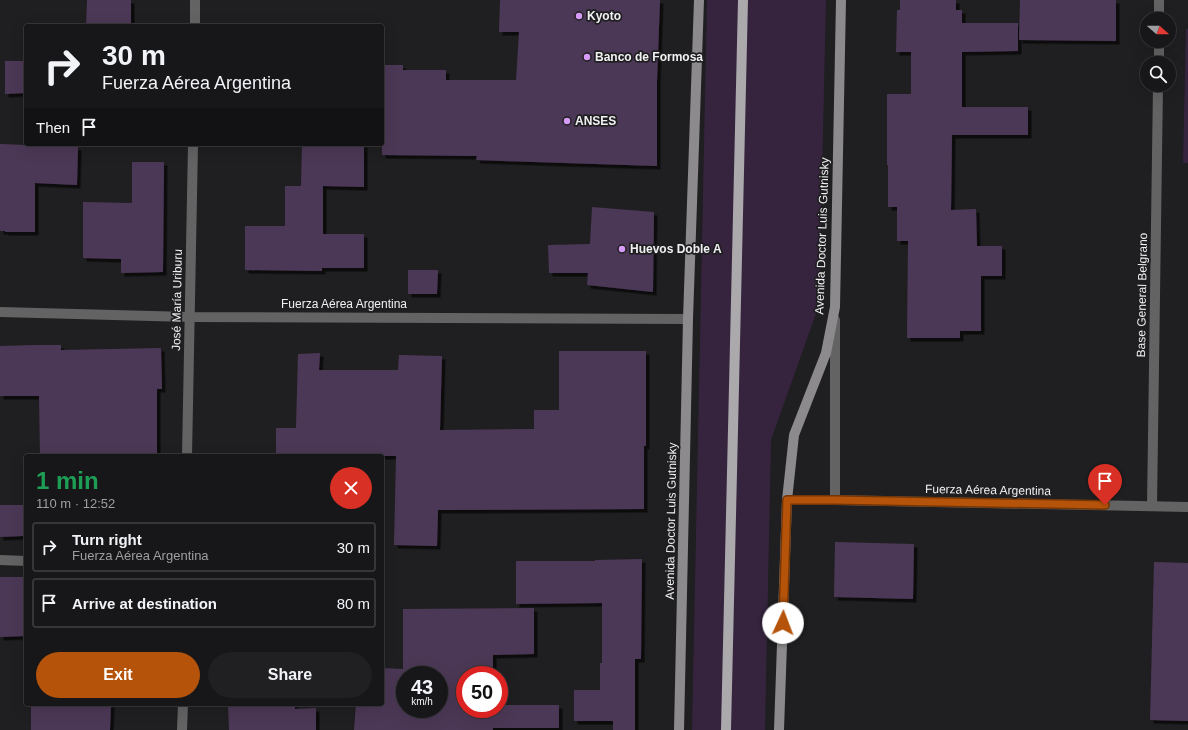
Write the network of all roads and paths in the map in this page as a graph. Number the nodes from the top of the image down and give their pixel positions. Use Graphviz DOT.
graph roads {
  1 [pos="195,0"];
  2 [pos="699,0"];
  3 [pos="742,0"];
  4 [pos="841,0"];
  5 [pos="1160,0"];
  6 [pos="1159,12"];
  7 [pos="195,24"];
  8 [pos="1158,92"];
  9 [pos="193,146"];
  10 [pos="835,307"];
  11 [pos="0,312"];
  12 [pos="190,317"];
  13 [pos="688,319"];
  14 [pos="187,454"];
  15 [pos="787,500"];
  16 [pos="835,500"];
  17 [pos="1152,506"];
  18 [pos="1188,507"];
  19 [pos="0,560"];
  20 [pos="24,561"];
  21 [pos="183,706"];
  22 [pos="182,730"];
  23 [pos="679,730"];
  24 [pos="726,730"];
  25 [pos="779,730"];
  1 -- 7 [label="street"];
  2 -- 13 [label="main road, Avenida Doctor Luis Gutnisky"];
  3 -- 24 [label="main road"];
  4 -- 10 [label="main road, Avenida Doctor Luis Gutnisky"];
  5 -- 6 [label="street"];
  8 -- 17 [label="street, Base General Belgrano"];
  9 -- 12 [label="street, José María Uriburu"];
  10 -- 15 [label="main road, Avenida Doctor Luis Gutnisky"];
  10 -- 16 [label="street"];
  11 -- 12 [label="street, Fuerza Aérea Argentina"];
  12 -- 13 [label="street, Fuerza Aérea Argentina"];
  12 -- 14 [label="street, José María Uriburu"];
  13 -- 23 [label="main road, Avenida Doctor Luis Gutnisky"];
  15 -- 16 [label="street, Fuerza Aérea Argentina"];
  15 -- 25 [label="main road, Avenida Doctor Luis Gutnisky"];
  16 -- 17 [label="street, Fuerza Aérea Argentina"];
  17 -- 18 [label="street, Fuerza Aérea Argentina"];
  19 -- 20 [label="street"];
  21 -- 22 [label="street"];
}
